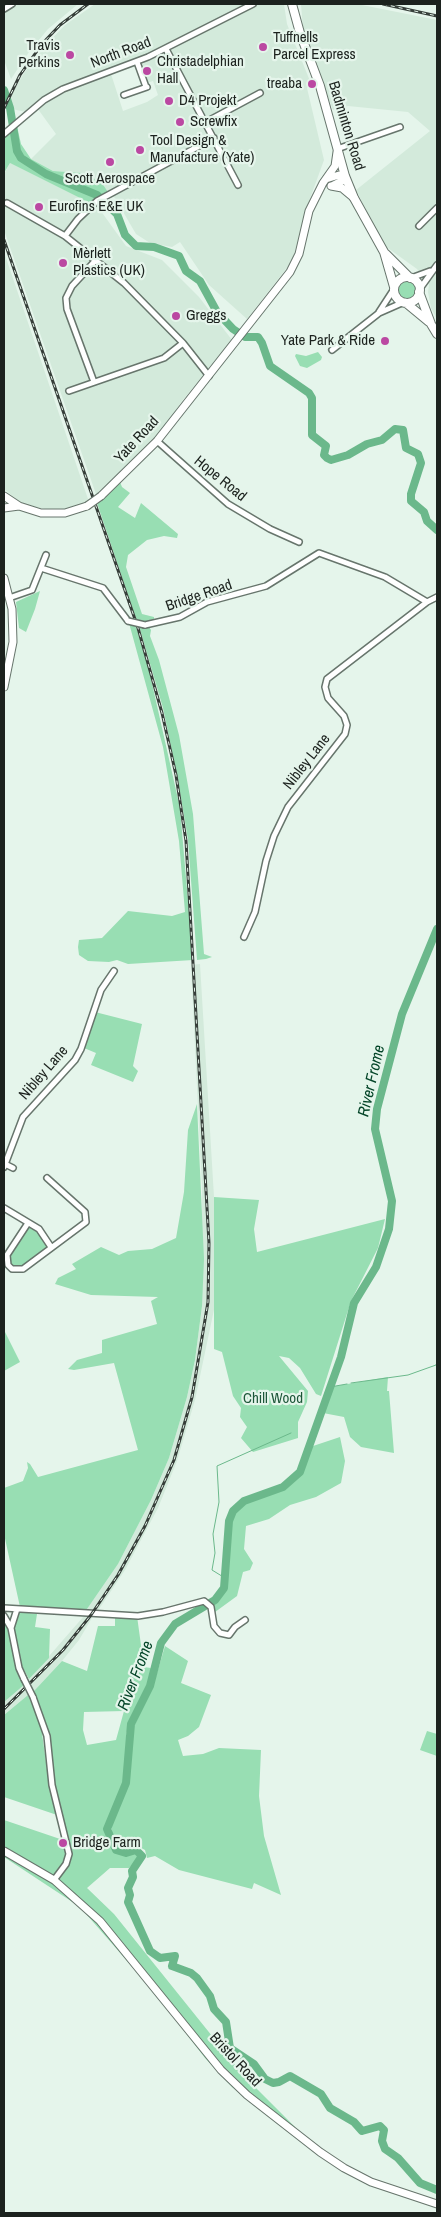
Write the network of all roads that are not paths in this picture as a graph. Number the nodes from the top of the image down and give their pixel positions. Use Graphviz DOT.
graph roads {
  1 [pos="12,4"];
  2 [pos="253,4"];
  3 [pos="292,4"];
  4 [pos="4,9"];
  5 [pos="166,48"];
  6 [pos="137,62"];
  7 [pos="260,93"];
  8 [pos="124,95"];
  9 [pos="206,122"];
  10 [pos="400,127"];
  11 [pos="6,133"];
  12 [pos="214,138"];
  13 [pos="337,150"];
  14 [pos="345,176"];
  15 [pos="325,179"];
  16 [pos="238,185"];
  17 [pos="332,186"];
  18 [pos="322,187"];
  19 [pos="354,198"];
  20 [pos="7,203"];
  21 [pos="437,208"];
  22 [pos="419,226"];
  23 [pos="65,236"];
  24 [pos="384,252"];
  25 [pos="96,260"];
  26 [pos="437,265"];
  27 [pos="431,271"];
  28 [pos="410,278"];
  29 [pos="394,288"];
  30 [pos="419,291"];
  31 [pos="405,302"];
  32 [pos="379,313"];
  33 [pos="430,324"];
  34 [pos="437,334"];
  35 [pos="183,343"];
  36 [pos="332,350"];
  37 [pos="209,376"];
  38 [pos="94,382"];
  39 [pos="69,391"];
  40 [pos="157,441"];
  41 [pos="4,496"];
  42 [pos="19,506"];
  43 [pos="4,508"];
  44 [pos="299,542"];
  45 [pos="46,555"];
  46 [pos="42,568"];
  47 [pos="4,578"];
  48 [pos="437,597"];
  49 [pos="9,598"];
  50 [pos="427,602"];
  51 [pos="6,669"];
  52 [pos="4,687"];
  53 [pos="244,936"];
  54 [pos="114,971"];
  55 [pos="4,1166"];
  56 [pos="13,1168"];
  57 [pos="50,1179"];
  58 [pos="4,1208"];
  59 [pos="28,1223"];
  60 [pos="51,1247"];
  61 [pos="4,1608"];
  62 [pos="17,1609"];
  63 [pos="4,1616"];
  64 [pos="245,1620"];
  65 [pos="11,1628"];
  66 [pos="4,1851"];
  67 [pos="54,1880"];
  68 [pos="437,2204"];
  1 -- 4 [label="street"];
  2 -- 5 [label="street, North Road"];
  3 -- 13 [label="main road, Badminton Road"];
  5 -- 6 [label="street, North Road"];
  5 -- 9 [label="street"];
  6 -- 8 [label="street"];
  6 -- 11 [label="street, North Road"];
  7 -- 9 [label="street"];
  9 -- 12 [label="street"];
  10 -- 13 [label="street"];
  12 -- 16 [label="street"];
  12 -- 23 [label="street"];
  13 -- 14 [label="main road, Badminton Road"];
  13 -- 15 [label="main road, Yate Road"];
  14 -- 15 [label="main road"];
  14 -- 17 [label="main road"];
  14 -- 19 [label="main road, Badminton Road"];
  15 -- 18 [label="main road, Yate Road"];
  17 -- 18 [label="main road"];
  17 -- 19 [label="main road"];
  18 -- 37 [label="main road, Yate Road"];
  19 -- 24 [label="main road, Badminton Road"];
  20 -- 23 [label="street"];
  21 -- 22 [label="street"];
  23 -- 25 [label="street"];
  24 -- 28 [label="main road, Badminton Road"];
  24 -- 29 [label="main road, Badminton Road"];
  25 -- 35 [label="street"];
  25 -- 38 [label="street"];
  26 -- 27 [label="street"];
  27 -- 28 [label="street"];
  27 -- 30 [label="street"];
  28 -- 29 [label="main road"];
  28 -- 30 [label="main road"];
  29 -- 31 [label="main road"];
  29 -- 32 [label="street"];
  30 -- 31 [label="main road"];
  30 -- 33 [label="main road"];
  31 -- 32 [label="street"];
  31 -- 33 [label="main road"];
  32 -- 36 [label="street"];
  33 -- 34 [label="main road"];
  35 -- 37 [label="street"];
  35 -- 38 [label="street"];
  37 -- 40 [label="main road, Yate Road"];
  38 -- 39 [label="street"];
  40 -- 42 [label="main road, Yate Road, bridge"];
  40 -- 44 [label="street, Hope Road"];
  41 -- 42 [label="main road, Yate Road"];
  42 -- 43 [label="main road, Yate Road"];
  45 -- 46 [label="street"];
  46 -- 49 [label="street"];
  46 -- 50 [label="street, Bridge Road, bridge"];
  47 -- 49 [label="main road"];
  48 -- 50 [label="street, Nibley Lane"];
  49 -- 51 [label="main road"];
  50 -- 53 [label="street, Nibley Lane"];
  51 -- 52 [label="main road"];
  54 -- 55 [label="street, Nibley Lane"];
  55 -- 56 [label="street, Nibley Lane"];
  57 -- 60 [label="street"];
  58 -- 59 [label="street"];
  59 -- 60 [label="street"];
  59 -- 60 [label="street"];
  61 -- 62 [label="street"];
  62 -- 64 [label="street"];
  62 -- 65 [label="street"];
  63 -- 65 [label="street"];
  65 -- 67 [label="street, bridge"];
  66 -- 67 [label="main road, Bristol Road"];
  67 -- 68 [label="main road, Bristol Road"];
}
